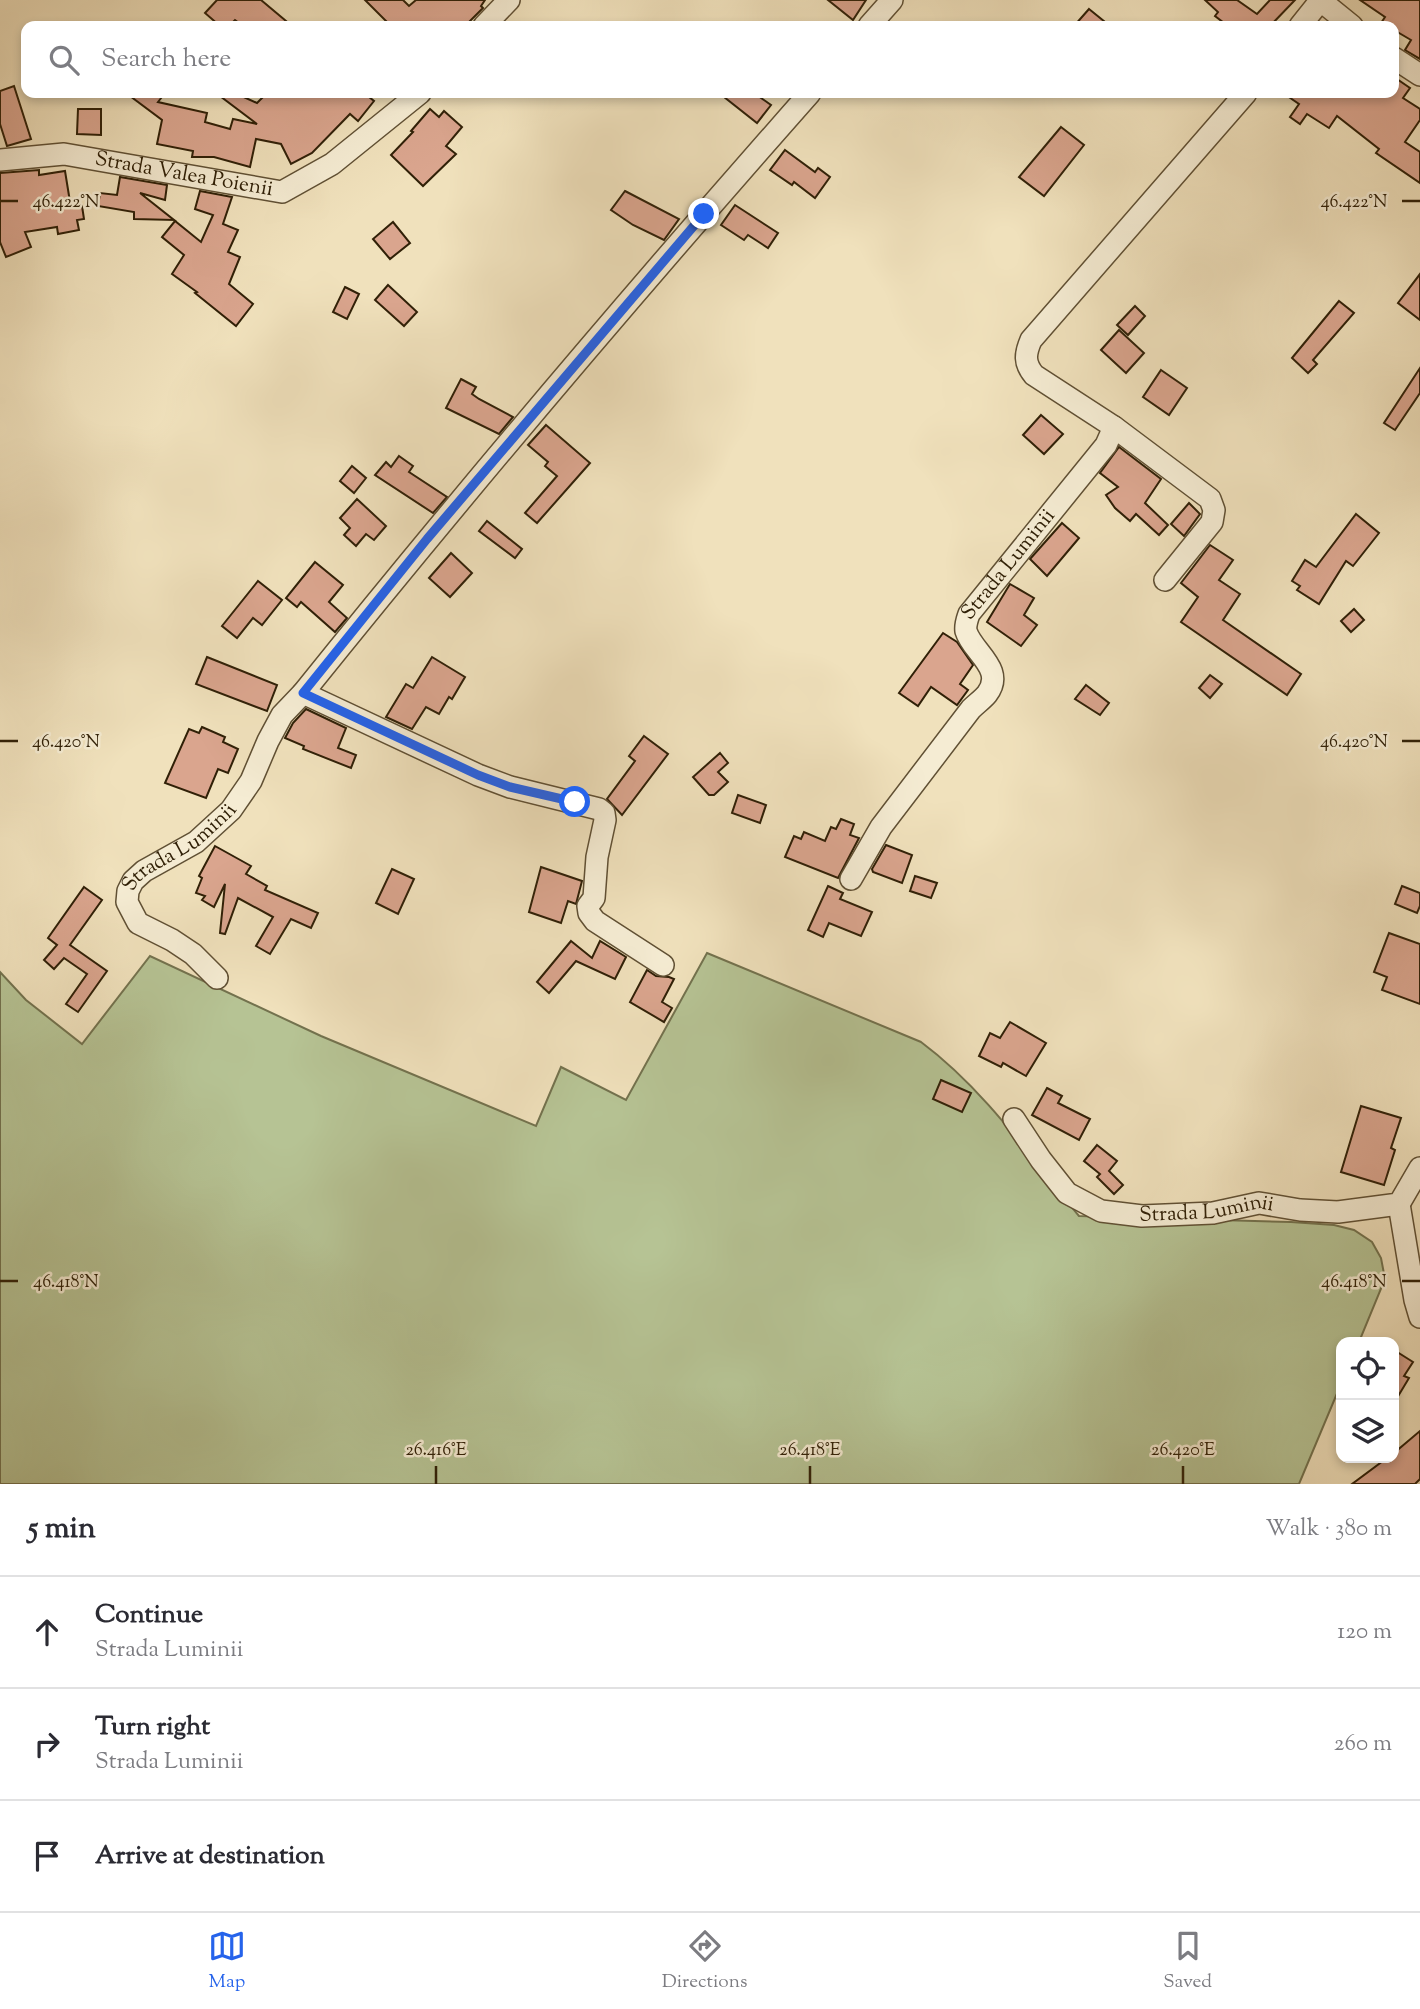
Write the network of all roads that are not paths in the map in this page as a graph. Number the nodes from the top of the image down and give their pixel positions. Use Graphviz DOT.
graph roads {
  1 [pos="509,0"];
  2 [pos="892,0"];
  3 [pos="1320,0"];
  4 [pos="489,21"];
  5 [pos="873,21"];
  6 [pos="1304,21"];
  7 [pos="1346,21"];
  8 [pos="1399,61"];
  9 [pos="1420,75"];
  10 [pos="413,98"];
  11 [pos="806,98"];
  12 [pos="1241,98"];
  13 [pos="0,160"];
  14 [pos="1114,427"];
  15 [pos="1164,580"];
  16 [pos="303,693"];
  17 [pos="851,879"];
  18 [pos="663,965"];
  19 [pos="217,978"];
  20 [pos="1014,1119"];
  21 [pos="1420,1168"];
  22 [pos="1399,1204"];
  23 [pos="1420,1317"];
  1 -- 4 [label="street"];
  2 -- 5 [label="street"];
  3 -- 6 [label="street"];
  3 -- 7 [label="street"];
  8 -- 9 [label="street"];
  10 -- 13 [label="street, Strada Valea Poienii"];
  11 -- 16 [label="street, Strada Luminii"];
  12 -- 14 [label="street"];
  14 -- 15 [label="street"];
  14 -- 17 [label="street, Strada Luminii"];
  16 -- 18 [label="street"];
  16 -- 19 [label="street, Strada Luminii"];
  20 -- 22 [label="street, Strada Luminii"];
  21 -- 22 [label="street"];
  22 -- 23 [label="street"];
}
